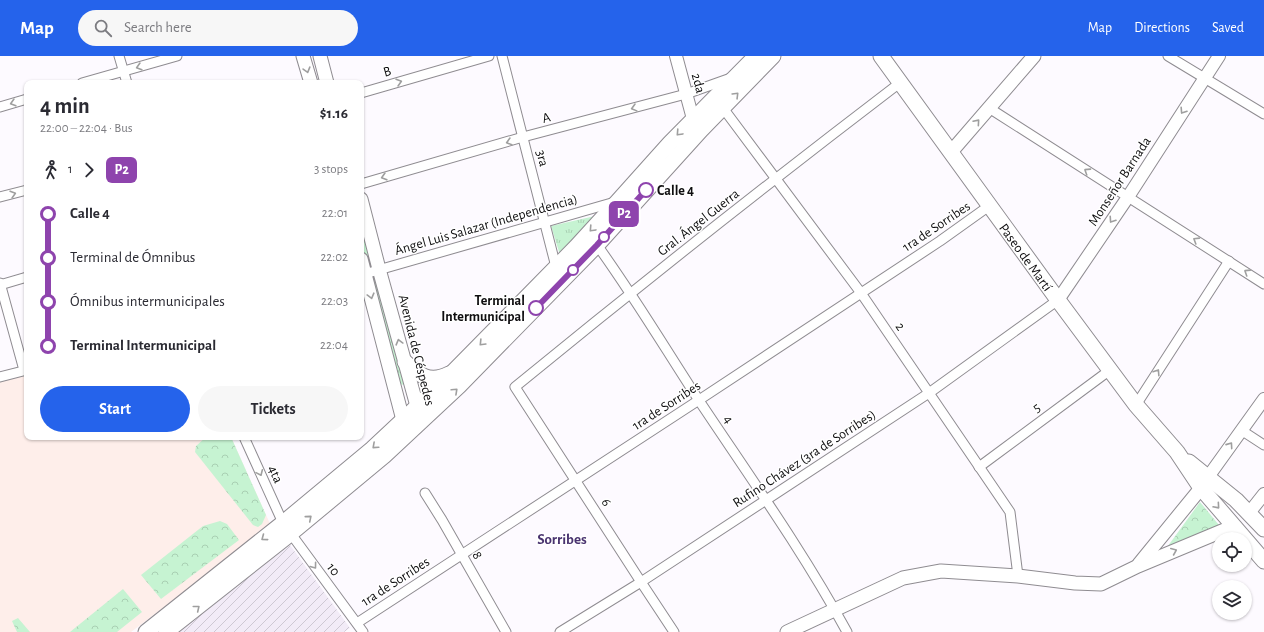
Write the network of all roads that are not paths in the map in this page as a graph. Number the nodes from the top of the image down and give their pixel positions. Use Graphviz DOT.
graph roads {
  1 [pos="119,56"];
  2 [pos="177,56"];
  3 [pos="303,56"];
  4 [pos="320,56"];
  5 [pos="489,56"];
  6 [pos="502,56"];
  7 [pos="676,56"];
  8 [pos="756,56"];
  9 [pos="773,56"];
  10 [pos="1034,56"];
  11 [pos="1168,56"];
  12 [pos="1218,56"];
  13 [pos="885,59"];
  14 [pos="745,66"];
  15 [pos="124,71"];
  16 [pos="1204,78"];
  17 [pos="92,80"];
  18 [pos="126,80"];
  19 [pos="310,80"];
  20 [pos="326,80"];
  21 [pos="901,82"];
  22 [pos="364,91"];
  23 [pos="686,94"];
  24 [pos="24,100"];
  25 [pos="0,107"];
  26 [pos="723,108"];
  27 [pos="989,108"];
  28 [pos="1264,114"];
  29 [pos="693,119"];
  30 [pos="523,138"];
  31 [pos="951,152"];
  32 [pos="776,177"];
  33 [pos="364,183"];
  34 [pos="24,191"];
  35 [pos="1128,197"];
  36 [pos="0,198"];
  37 [pos="618,201"];
  38 [pos="989,206"];
  39 [pos="364,211"];
  40 [pos="544,222"];
  41 [pos="597,245"];
  42 [pos="1230,261"];
  43 [pos="556,267"];
  44 [pos="379,270"];
  45 [pos="364,274"];
  46 [pos="364,277"];
  47 [pos="24,278"];
  48 [pos="0,284"];
  49 [pos="1264,284"];
  50 [pos="861,292"];
  51 [pos="630,293"];
  52 [pos="1058,300"];
  53 [pos="404,362"];
  54 [pos="24,363"];
  55 [pos="1110,370"];
  56 [pos="24,371"];
  57 [pos="453,372"];
  58 [pos="0,377"];
  59 [pos="515,387"];
  60 [pos="929,393"];
  61 [pos="1264,399"];
  62 [pos="699,400"];
  63 [pos="1136,405"];
  64 [pos="417,406"];
  65 [pos="410,423"];
  66 [pos="1241,430"];
  67 [pos="245,440"];
  68 [pos="1264,445"];
  69 [pos="979,467"];
  70 [pos="577,481"];
  71 [pos="1209,484"];
  72 [pos="424,493"];
  73 [pos="1264,494"];
  74 [pos="765,500"];
  75 [pos="1236,500"];
  76 [pos="1249,513"];
  77 [pos="1234,526"];
  78 [pos="287,528"];
  79 [pos="1264,529"];
  80 [pos="1239,532"];
  81 [pos="1246,532"];
  82 [pos="1252,548"];
  83 [pos="462,554"];
  84 [pos="1264,561"];
  85 [pos="1138,566"];
  86 [pos="1018,576"];
  87 [pos="641,582"];
  88 [pos="835,610"];
  89 [pos="357,623"];
  90 [pos="146,632"];
  91 [pos="166,632"];
  92 [pos="363,632"];
  93 [pos="506,632"];
  94 [pos="560,632"];
  95 [pos="674,632"];
  96 [pos="787,632"];
  97 [pos="847,632"];
  1 -- 15 [label="street"];
  2 -- 15 [label="street, one-way"];
  3 -- 19 [label="main road, one-way"];
  4 -- 20 [label="main road"];
  22 -- 5 [label="street, B, one-way"];
  6 -- 30 [label="street, 3ra"];
  7 -- 23 [label="street, 2da"];
  8 -- 14 [label="main road"];
  26 -- 9 [label="main road, one-way"];
  10 -- 27 [label="main road"];
  11 -- 16 [label="street"];
  12 -- 16 [label="street, Monseñor Barnada"];
  13 -- 21 [label="main road, Paseo de Martí"];
  14 -- 23 [label="street, A"];
  14 -- 29 [label="main road"];
  15 -- 17 [label="street"];
  15 -- 18 [label="street"];
  16 -- 28 [label="street"];
  16 -- 35 [label="street, Monseñor Barnada, one-way"];
  21 -- 31 [label="main road, Paseo de Martí"];
  21 -- 32 [label="street, Gral. Ángel Guerra"];
  23 -- 29 [label="street, 2da"];
  23 -- 30 [label="street, A, one-way"];
  24 -- 25 [label="street, one-way"];
  26 -- 32 [label="street, 2"];
  26 -- 41 [label="main road"];
  31 -- 27 [label="main road, one-way"];
  35 -- 27 [label="street, one-way"];
  29 -- 37 [label="main road, one-way"];
  30 -- 33 [label="street, A, one-way"];
  30 -- 40 [label="street, 3ra"];
  31 -- 38 [label="main road, Paseo de Martí"];
  32 -- 50 [label="street, 2"];
  32 -- 51 [label="street, Gral. Ángel Guerra"];
  36 -- 34 [label="street, one-way"];
  42 -- 35 [label="street, one-way"];
  35 -- 52 [label="street, Monseñor Barnada, one-way"];
  37 -- 40 [label="street, Ángel Luis Salazar (Independencia)"];
  37 -- 43 [label="main road, one-way"];
  38 -- 50 [label="street, 1ra de Sorribes"];
  38 -- 52 [label="main road, Paseo de Martí"];
  39 -- 44 [label="main road, Avenida de Céspedes"];
  40 -- 43 [label="street, 3ra"];
  40 -- 44 [label="street, Ángel Luis Salazar (Independencia)"];
  41 -- 51 [label="street, 4"];
  65 -- 41 [label="main road, one-way"];
  49 -- 42 [label="street, one-way"];
  63 -- 42 [label="street, one-way"];
  43 -- 57 [label="main road, one-way"];
  44 -- 45 [label="street, Ángel Luis Salazar (Independencia)"];
  53 -- 44 [label="main road, Avenida de Céspedes, one-way"];
  46 -- 65 [label="main road, one-way"];
  47 -- 48 [label="street"];
  48 -- 54 [label="street"];
  50 -- 60 [label="street, 2"];
  50 -- 62 [label="street, 1ra de Sorribes"];
  51 -- 59 [label="street, Gral. Ángel Guerra"];
  51 -- 62 [label="street, 4"];
  52 -- 55 [label="main road, Paseo de Martí"];
  52 -- 60 [label="street, Rufino Chávez (3ra de Sorribes)"];
  53 -- 57 [label="main road"];
  53 -- 64 [label="main road, Avenida de Céspedes"];
  55 -- 63 [label="main road, Paseo de Martí"];
  55 -- 69 [label="street, 5"];
  56 -- 58 [label="street"];
  57 -- 64 [label="main road"];
  59 -- 70 [label="street, 6"];
  60 -- 69 [label="street, 2"];
  60 -- 74 [label="street, Rufino Chávez (3ra de Sorribes)"];
  61 -- 66 [label="street"];
  62 -- 70 [label="street, 1ra de Sorribes"];
  62 -- 74 [label="street, 4"];
  63 -- 71 [label="main road, Paseo de Martí"];
  64 -- 65 [label="main road"];
  65 -- 78 [label="main road"];
  66 -- 68 [label="street"];
  71 -- 66 [label="street, one-way"];
  67 -- 78 [label="street, 4ta, one-way"];
  69 -- 86 [label="street, 2"];
  70 -- 83 [label="street, 1ra de Sorribes"];
  70 -- 87 [label="street, 6"];
  71 -- 75 [label="main road, Paseo de Martí"];
  71 -- 77 [label="main road, Paseo de Martí, one-way"];
  71 -- 85 [label="main road"];
  72 -- 83 [label="street, 8"];
  73 -- 76 [label="street"];
  74 -- 87 [label="street, Rufino Chávez (3ra de Sorribes)"];
  74 -- 88 [label="street, 4"];
  75 -- 76 [label="main road, Paseo de Martí"];
  75 -- 77 [label="main road"];
  76 -- 79 [label="main road, Paseo de Martí"];
  76 -- 81 [label="main road"];
  77 -- 80 [label="main road, Paseo de Martí"];
  85 -- 77 [label="main road, one-way"];
  78 -- 89 [label="street, 10, one-way"];
  78 -- 90 [label="main road, one-way"];
  91 -- 78 [label="main road, one-way"];
  82 -- 84 [label="main road, Paseo de Martí"];
  83 -- 89 [label="street, 1ra de Sorribes"];
  83 -- 93 [label="street, 8"];
  85 -- 86 [label="main road"];
  86 -- 88 [label="main road"];
  87 -- 94 [label="street, Rufino Chávez (3ra de Sorribes)"];
  87 -- 95 [label="street, 6"];
  88 -- 96 [label="main road"];
  88 -- 97 [label="street, 4"];
  89 -- 92 [label="street, 10"];
}
